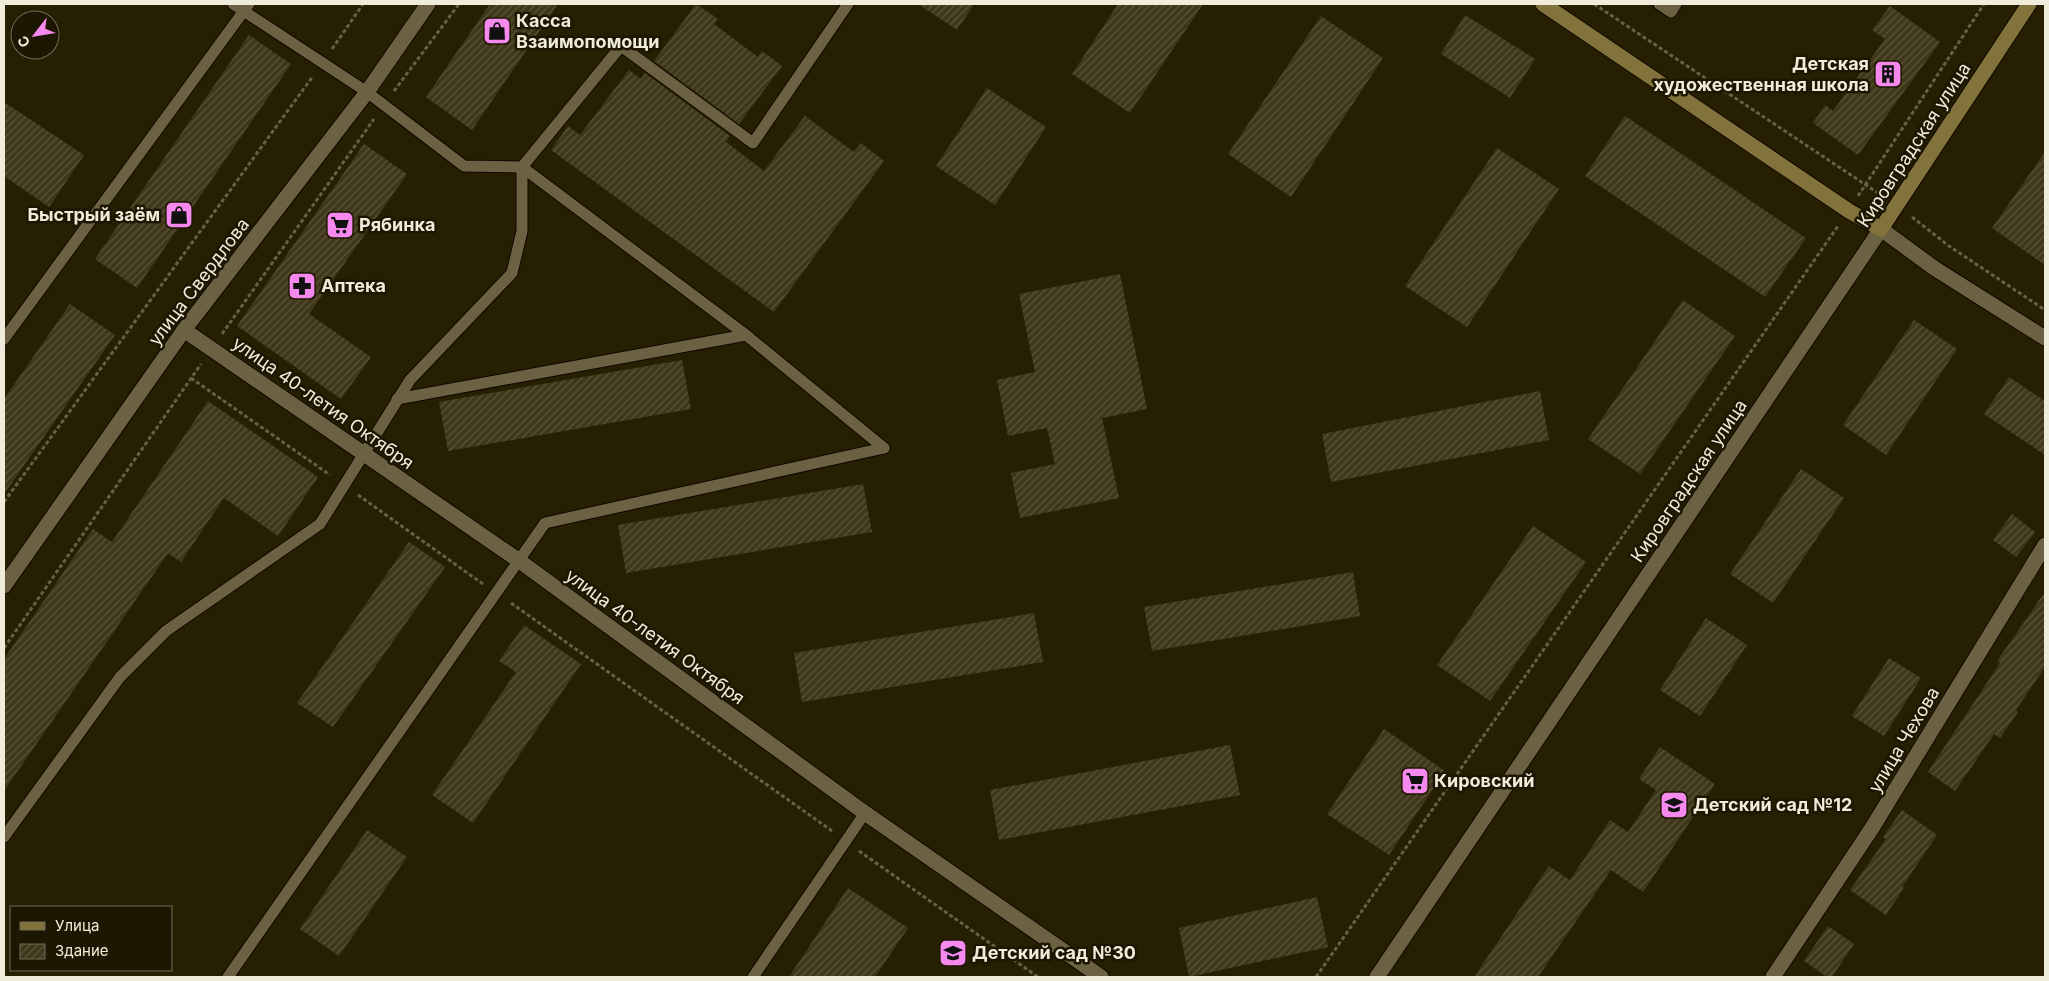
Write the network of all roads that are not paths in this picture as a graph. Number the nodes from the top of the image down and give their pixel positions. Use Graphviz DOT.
graph roads {
  1 [pos="233,4"];
  2 [pos="428,4"];
  3 [pos="848,4"];
  4 [pos="1543,4"];
  5 [pos="1659,4"];
  6 [pos="1676,4"];
  7 [pos="2029,4"];
  8 [pos="247,7"];
  9 [pos="367,92"];
  10 [pos="522,166"];
  11 [pos="1881,229"];
  12 [pos="184,330"];
  13 [pos="746,335"];
  14 [pos="2045,338"];
  15 [pos="4,339"];
  16 [pos="397,400"];
  17 [pos="364,454"];
  18 [pos="2045,545"];
  19 [pos="518,560"];
  20 [pos="4,586"];
  21 [pos="865,812"];
  22 [pos="4,837"];
  23 [pos="228,977"];
  24 [pos="753,977"];
  25 [pos="1101,977"];
  26 [pos="1377,977"];
  27 [pos="1773,977"];
  1 -- 8 [label="lane"];
  2 -- 9 [label="street, улица Свердлова"];
  3 -- 10 [label="lane"];
  4 -- 11 [label="main road"];
  5 -- 6 [label="lane"];
  7 -- 11 [label="main road, Кировградская улица"];
  8 -- 9 [label="lane"];
  8 -- 15 [label="lane"];
  9 -- 10 [label="lane"];
  9 -- 12 [label="street, улица Свердлова"];
  10 -- 13 [label="lane"];
  10 -- 16 [label="lane"];
  11 -- 14 [label="street"];
  11 -- 26 [label="street, Кировградская улица"];
  12 -- 17 [label="street, улица 40-летия Октября"];
  12 -- 20 [label="street, улица Свердлова"];
  13 -- 16 [label="lane"];
  13 -- 19 [label="lane"];
  16 -- 17 [label="lane"];
  17 -- 19 [label="street, улица 40-летия Октября"];
  17 -- 22 [label="lane"];
  18 -- 27 [label="street, улица Чехова"];
  19 -- 21 [label="street, улица 40-летия Октября"];
  19 -- 23 [label="lane"];
  21 -- 24 [label="lane"];
  21 -- 25 [label="street, улица 40-летия Октября"];
}
